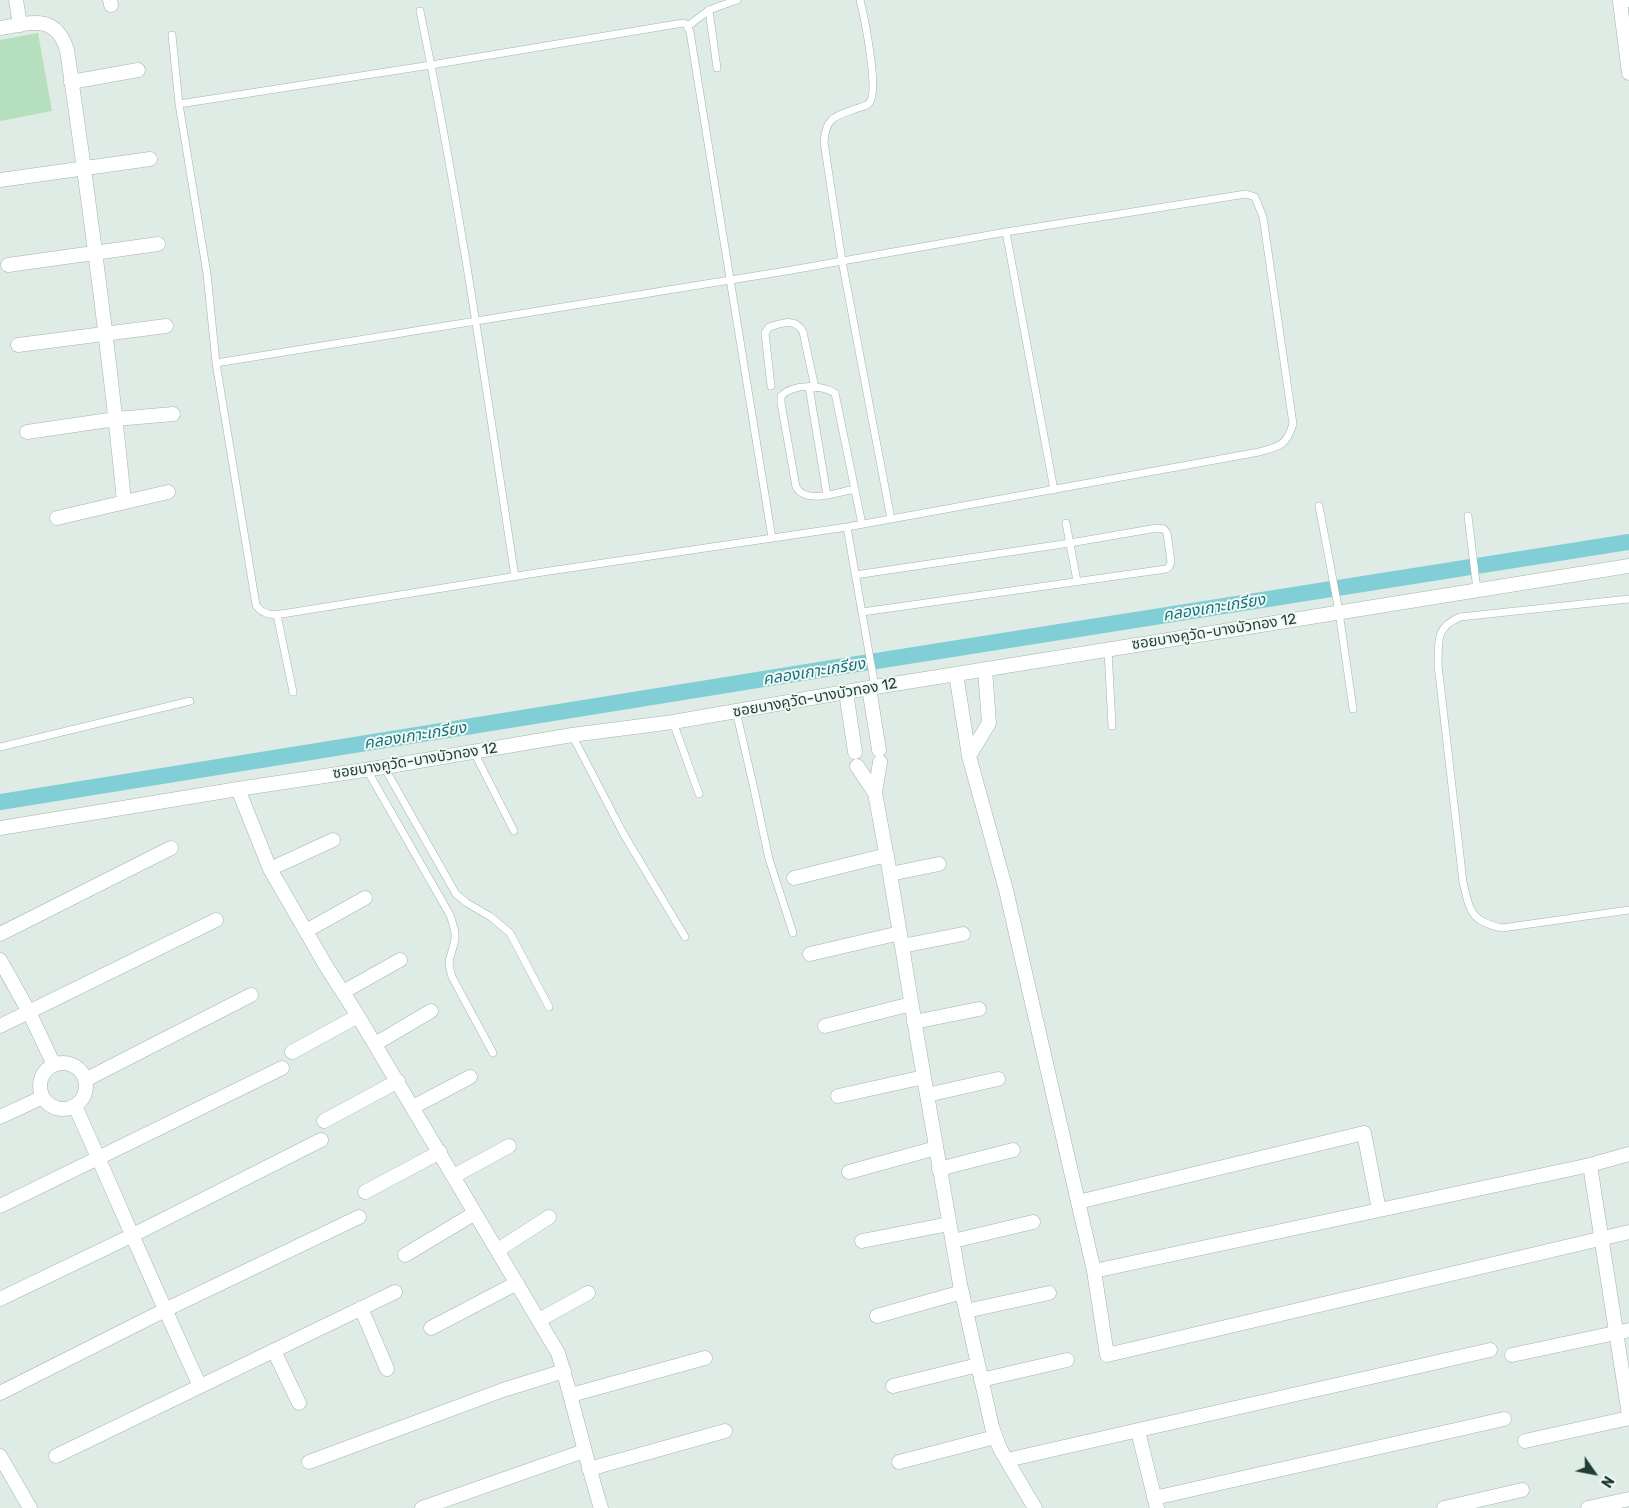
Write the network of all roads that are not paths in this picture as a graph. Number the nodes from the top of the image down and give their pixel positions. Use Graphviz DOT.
graph roads {
  1 [pos="16,0"];
  2 [pos="737,0"];
  3 [pos="860,0"];
  4 [pos="1627,0"];
  5 [pos="709,10"];
  6 [pos="420,11"];
  7 [pos="20,25"];
  8 [pos="688,26"];
  9 [pos="0,28"];
  10 [pos="172,35"];
  11 [pos="431,65"];
  12 [pos="717,68"];
  13 [pos="138,70"];
  14 [pos="1629,73"];
  15 [pos="71,82"];
  16 [pos="179,104"];
  17 [pos="150,159"];
  18 [pos="84,169"];
  19 [pos="0,180"];
  20 [pos="1006,232"];
  21 [pos="158,244"];
  22 [pos="95,253"];
  23 [pos="842,261"];
  24 [pos="8,264"];
  25 [pos="729,280"];
  26 [pos="476,321"];
  27 [pos="166,326"];
  28 [pos="105,334"];
  29 [pos="18,345"];
  30 [pos="216,363"];
  31 [pos="771,386"];
  32 [pos="812,387"];
  33 [pos="173,414"];
  34 [pos="116,419"];
  35 [pos="27,432"];
  36 [pos="855,489"];
  37 [pos="1054,490"];
  38 [pos="168,492"];
  39 [pos="827,495"];
  40 [pos="124,501"];
  41 [pos="1319,506"];
  42 [pos="1468,516"];
  43 [pos="57,518"];
  44 [pos="892,519"];
  45 [pos="1066,522"];
  46 [pos="862,524"];
  47 [pos="847,527"];
  48 [pos="772,538"];
  49 [pos="1070,543"];
  50 [pos="1629,566"];
  51 [pos="855,575"];
  52 [pos="515,577"];
  53 [pos="1077,581"];
  54 [pos="1477,590"];
  55 [pos="1629,599"];
  56 [pos="862,612"];
  57 [pos="1340,612"];
  58 [pos="276,615"];
  59 [pos="1108,650"];
  60 [pos="985,669"];
  61 [pos="956,674"];
  62 [pos="872,687"];
  63 [pos="293,692"];
  64 [pos="846,692"];
  65 [pos="190,700"];
  66 [pos="1353,709"];
  67 [pos="736,711"];
  68 [pos="673,722"];
  69 [pos="1112,726"];
  70 [pos="572,735"];
  71 [pos="0,747"];
  72 [pos="474,752"];
  73 [pos="969,756"];
  74 [pos="384,767"];
  75 [pos="367,770"];
  76 [pos="238,789"];
  77 [pos="875,793"];
  78 [pos="699,794"];
  79 [pos="0,828"];
  80 [pos="514,831"];
  81 [pos="333,840"];
  82 [pos="171,848"];
  83 [pos="887,854"];
  84 [pos="939,864"];
  85 [pos="270,870"];
  86 [pos="890,874"];
  87 [pos="794,878"];
  88 [pos="365,898"];
  89 [pos="1629,910"];
  90 [pos="216,920"];
  91 [pos="306,931"];
  92 [pos="793,933"];
  93 [pos="0,934"];
  94 [pos="963,934"];
  95 [pos="685,937"];
  96 [pos="901,940"];
  97 [pos="810,954"];
  98 [pos="0,960"];
  99 [pos="400,960"];
  100 [pos="342,992"];
  101 [pos="251,995"];
  102 [pos="911,1004"];
  103 [pos="550,1007"];
  104 [pos="979,1009"];
  105 [pos="431,1011"];
  106 [pos="29,1012"];
  107 [pos="358,1016"];
  108 [pos="914,1022"];
  109 [pos="0,1026"];
  110 [pos="826,1026"];
  111 [pos="375,1044"];
  112 [pos="292,1052"];
  113 [pos="493,1053"];
  114 [pos="54,1065"];
  115 [pos="282,1068"];
  116 [pos="470,1077"];
  117 [pos="924,1077"];
  118 [pos="998,1079"];
  119 [pos="85,1080"];
  120 [pos="398,1081"];
  121 [pos="838,1096"];
  122 [pos="927,1096"];
  123 [pos="43,1097"];
  124 [pos="75,1106"];
  125 [pos="413,1108"];
  126 [pos="0,1117"];
  127 [pos="324,1121"];
  128 [pos="321,1140"];
  129 [pos="509,1146"];
  130 [pos="936,1148"];
  131 [pos="1013,1150"];
  132 [pos="440,1152"];
  133 [pos="1629,1154"];
  134 [pos="98,1158"];
  135 [pos="1590,1165"];
  136 [pos="939,1168"];
  137 [pos="850,1172"];
  138 [pos="454,1176"];
  139 [pos="365,1192"];
  140 [pos="1078,1202"];
  141 [pos="0,1206"];
  142 [pos="1379,1210"];
  143 [pos="475,1213"];
  144 [pos="359,1217"];
  145 [pos="549,1218"];
  146 [pos="1034,1222"];
  147 [pos="949,1224"];
  148 [pos="1629,1232"];
  149 [pos="133,1235"];
  150 [pos="1602,1239"];
  151 [pos="862,1241"];
  152 [pos="952,1241"];
  153 [pos="498,1250"];
  154 [pos="405,1255"];
  155 [pos="1094,1272"];
  156 [pos="517,1283"];
  157 [pos="395,1292"];
  158 [pos="962,1292"];
  159 [pos="588,1293"];
  160 [pos="1049,1293"];
  161 [pos="0,1299"];
  162 [pos="361,1308"];
  163 [pos="165,1310"];
  164 [pos="966,1312"];
  165 [pos="877,1316"];
  166 [pos="539,1320"];
  167 [pos="431,1328"];
  168 [pos="1623,1332"];
  169 [pos="1490,1350"];
  170 [pos="274,1351"];
  171 [pos="1512,1355"];
  172 [pos="705,1358"];
  173 [pos="1067,1360"];
  174 [pos="978,1365"];
  175 [pos="387,1369"];
  176 [pos="564,1371"];
  177 [pos="982,1380"];
  178 [pos="200,1386"];
  179 [pos="892,1386"];
  180 [pos="0,1393"];
  181 [pos="571,1395"];
  182 [pos="299,1403"];
  183 [pos="1629,1416"];
  184 [pos="1504,1419"];
  185 [pos="725,1431"];
  186 [pos="1138,1431"];
  187 [pos="995,1437"];
  188 [pos="1525,1441"];
  189 [pos="584,1451"];
  190 [pos="0,1456"];
  191 [pos="56,1456"];
  192 [pos="1007,1460"];
  193 [pos="309,1462"];
  194 [pos="899,1462"];
  195 [pos="589,1469"];
  196 [pos="1522,1490"];
  197 [pos="1629,1499"];
  198 [pos="1156,1503"];
  199 [pos="1029,1507"];
  200 [pos="30,1508"];
  201 [pos="422,1508"];
  202 [pos="601,1508"];
  203 [pos="1444,1508"];
  204 [pos="1588,1508"];
  1 -- 7 [label="street"];
  2 -- 5 [label="lane"];
  3 -- 23 [label="lane"];
  4 -- 14 [label="street"];
  5 -- 8 [label="lane"];
  5 -- 12 [label="lane"];
  6 -- 11 [label="lane"];
  7 -- 9 [label="street"];
  7 -- 15 [label="street"];
  8 -- 11 [label="lane"];
  8 -- 25 [label="lane"];
  10 -- 16 [label="lane"];
  11 -- 16 [label="lane"];
  11 -- 26 [label="lane"];
  13 -- 15 [label="street"];
  15 -- 18 [label="street"];
  16 -- 30 [label="lane"];
  17 -- 18 [label="street"];
  18 -- 19 [label="street"];
  18 -- 22 [label="street"];
  20 -- 23 [label="lane"];
  20 -- 37 [label="lane"];
  20 -- 37 [label="lane"];
  21 -- 22 [label="street"];
  22 -- 24 [label="street"];
  22 -- 28 [label="street"];
  23 -- 25 [label="lane"];
  23 -- 44 [label="lane"];
  25 -- 26 [label="lane"];
  25 -- 48 [label="lane"];
  26 -- 30 [label="lane"];
  26 -- 52 [label="lane"];
  27 -- 28 [label="street"];
  28 -- 29 [label="street"];
  28 -- 34 [label="street"];
  30 -- 58 [label="lane"];
  31 -- 32 [label="lane"];
  32 -- 36 [label="lane"];
  32 -- 39 [label="lane"];
  32 -- 39 [label="lane"];
  33 -- 34 [label="street"];
  34 -- 35 [label="street"];
  34 -- 40 [label="street"];
  36 -- 39 [label="lane"];
  36 -- 46 [label="lane"];
  37 -- 44 [label="lane"];
  38 -- 40 [label="street"];
  40 -- 43 [label="street"];
  41 -- 57 [label="lane"];
  42 -- 54 [label="lane"];
  44 -- 46 [label="lane"];
  45 -- 49 [label="lane"];
  46 -- 47 [label="lane"];
  47 -- 48 [label="lane"];
  47 -- 51 [label="lane"];
  48 -- 52 [label="lane"];
  49 -- 51 [label="lane"];
  49 -- 53 [label="lane"];
  49 -- 53 [label="lane"];
  50 -- 54 [label="street, ซอยบางคูวัด-บางบัวทอง 12"];
  51 -- 56 [label="lane"];
  52 -- 58 [label="lane"];
  53 -- 56 [label="lane"];
  54 -- 57 [label="street, ซอยบางคูวัด-บางบัวทอง 12"];
  55 -- 89 [label="lane"];
  56 -- 62 [label="lane"];
  57 -- 59 [label="street, ซอยบางคูวัด-บางบัวทอง 12"];
  57 -- 66 [label="lane"];
  58 -- 63 [label="lane"];
  59 -- 60 [label="street, ซอยบางคูวัด-บางบัวทอง 12"];
  59 -- 69 [label="lane"];
  60 -- 61 [label="street, ซอยบางคูวัด-บางบัวทอง 12"];
  60 -- 73 [label="street"];
  61 -- 62 [label="street, ซอยบางคูวัด-บางบัวทอง 12"];
  61 -- 73 [label="street"];
  62 -- 64 [label="street, ซอยบางคูวัด-บางบัวทอง 12"];
  62 -- 77 [label="street"];
  64 -- 67 [label="street, ซอยบางคูวัด-บางบัวทอง 12"];
  64 -- 77 [label="street"];
  65 -- 71 [label="lane"];
  67 -- 68 [label="street, ซอยบางคูวัด-บางบัวทอง 12"];
  67 -- 92 [label="lane"];
  68 -- 70 [label="street, ซอยบางคูวัด-บางบัวทอง 12"];
  68 -- 78 [label="lane"];
  70 -- 72 [label="street, ซอยบางคูวัด-บางบัวทอง 12"];
  70 -- 95 [label="lane"];
  72 -- 74 [label="street, ซอยบางคูวัด-บางบัวทอง 12"];
  72 -- 80 [label="lane"];
  73 -- 140 [label="street"];
  74 -- 75 [label="street, ซอยบางคูวัด-บางบัวทอง 12"];
  74 -- 103 [label="lane"];
  75 -- 76 [label="street, ซอยบางคูวัด-บางบัวทอง 12"];
  75 -- 113 [label="lane"];
  76 -- 79 [label="street, ซอยบางคูวัด-บางบัวทอง 12"];
  76 -- 85 [label="street"];
  77 -- 83 [label="street"];
  81 -- 85 [label="street"];
  82 -- 93 [label="street"];
  83 -- 86 [label="street"];
  83 -- 87 [label="street"];
  84 -- 86 [label="street"];
  85 -- 91 [label="street"];
  86 -- 96 [label="street"];
  88 -- 91 [label="street"];
  90 -- 106 [label="street"];
  91 -- 100 [label="street"];
  94 -- 96 [label="street"];
  96 -- 97 [label="street"];
  96 -- 102 [label="street"];
  98 -- 106 [label="street"];
  99 -- 100 [label="street"];
  100 -- 107 [label="street"];
  101 -- 119 [label="street"];
  102 -- 108 [label="street"];
  102 -- 110 [label="street"];
  104 -- 108 [label="street"];
  105 -- 111 [label="street"];
  106 -- 109 [label="street"];
  106 -- 114 [label="street"];
  107 -- 111 [label="street"];
  107 -- 112 [label="street"];
  108 -- 117 [label="street"];
  111 -- 120 [label="street"];
  114 -- 119 [label="street"];
  114 -- 123 [label="street"];
  115 -- 134 [label="street"];
  116 -- 125 [label="street"];
  117 -- 121 [label="street"];
  117 -- 122 [label="street"];
  118 -- 122 [label="street"];
  119 -- 124 [label="street"];
  120 -- 125 [label="street"];
  120 -- 127 [label="street"];
  122 -- 130 [label="street"];
  123 -- 124 [label="street"];
  123 -- 126 [label="street"];
  124 -- 134 [label="street"];
  125 -- 132 [label="street"];
  128 -- 149 [label="street"];
  129 -- 138 [label="street"];
  130 -- 136 [label="street"];
  130 -- 137 [label="street"];
  131 -- 136 [label="street"];
  132 -- 138 [label="street"];
  132 -- 139 [label="street"];
  133 -- 135 [label="street"];
  134 -- 141 [label="street"];
  134 -- 149 [label="street"];
  135 -- 142 [label="street"];
  135 -- 150 [label="street"];
  136 -- 147 [label="street"];
  138 -- 143 [label="street"];
  140 -- 142 [label="street"];
  140 -- 155 [label="street"];
  142 -- 155 [label="street"];
  143 -- 153 [label="street"];
  143 -- 154 [label="street"];
  144 -- 163 [label="street"];
  145 -- 153 [label="street"];
  146 -- 152 [label="street"];
  147 -- 151 [label="street"];
  147 -- 152 [label="street"];
  148 -- 150 [label="street"];
  149 -- 161 [label="street"];
  149 -- 163 [label="street"];
  150 -- 155 [label="street"];
  150 -- 168 [label="street"];
  152 -- 158 [label="street"];
  153 -- 156 [label="street"];
  156 -- 166 [label="street"];
  156 -- 167 [label="street"];
  157 -- 162 [label="street"];
  158 -- 164 [label="street"];
  158 -- 165 [label="street"];
  159 -- 166 [label="street"];
  160 -- 164 [label="street"];
  162 -- 170 [label="street"];
  162 -- 175 [label="street"];
  163 -- 178 [label="street"];
  163 -- 180 [label="street"];
  164 -- 174 [label="street"];
  166 -- 176 [label="street"];
  168 -- 171 [label="street"];
  168 -- 183 [label="street"];
  169 -- 186 [label="street"];
  170 -- 178 [label="street"];
  170 -- 182 [label="street"];
  172 -- 181 [label="street"];
  173 -- 177 [label="street"];
  174 -- 177 [label="street"];
  174 -- 179 [label="street"];
  176 -- 181 [label="street"];
  176 -- 193 [label="street"];
  177 -- 187 [label="street"];
  178 -- 191 [label="street"];
  181 -- 189 [label="street"];
  183 -- 188 [label="street"];
  184 -- 198 [label="street"];
  185 -- 195 [label="street"];
  186 -- 192 [label="street"];
  186 -- 198 [label="street"];
  187 -- 192 [label="street"];
  187 -- 194 [label="street"];
  189 -- 195 [label="street"];
  189 -- 201 [label="street"];
  190 -- 200 [label="street"];
  192 -- 199 [label="street"];
  195 -- 202 [label="street"];
  196 -- 203 [label="street"];
  197 -- 204 [label="street"];
}
